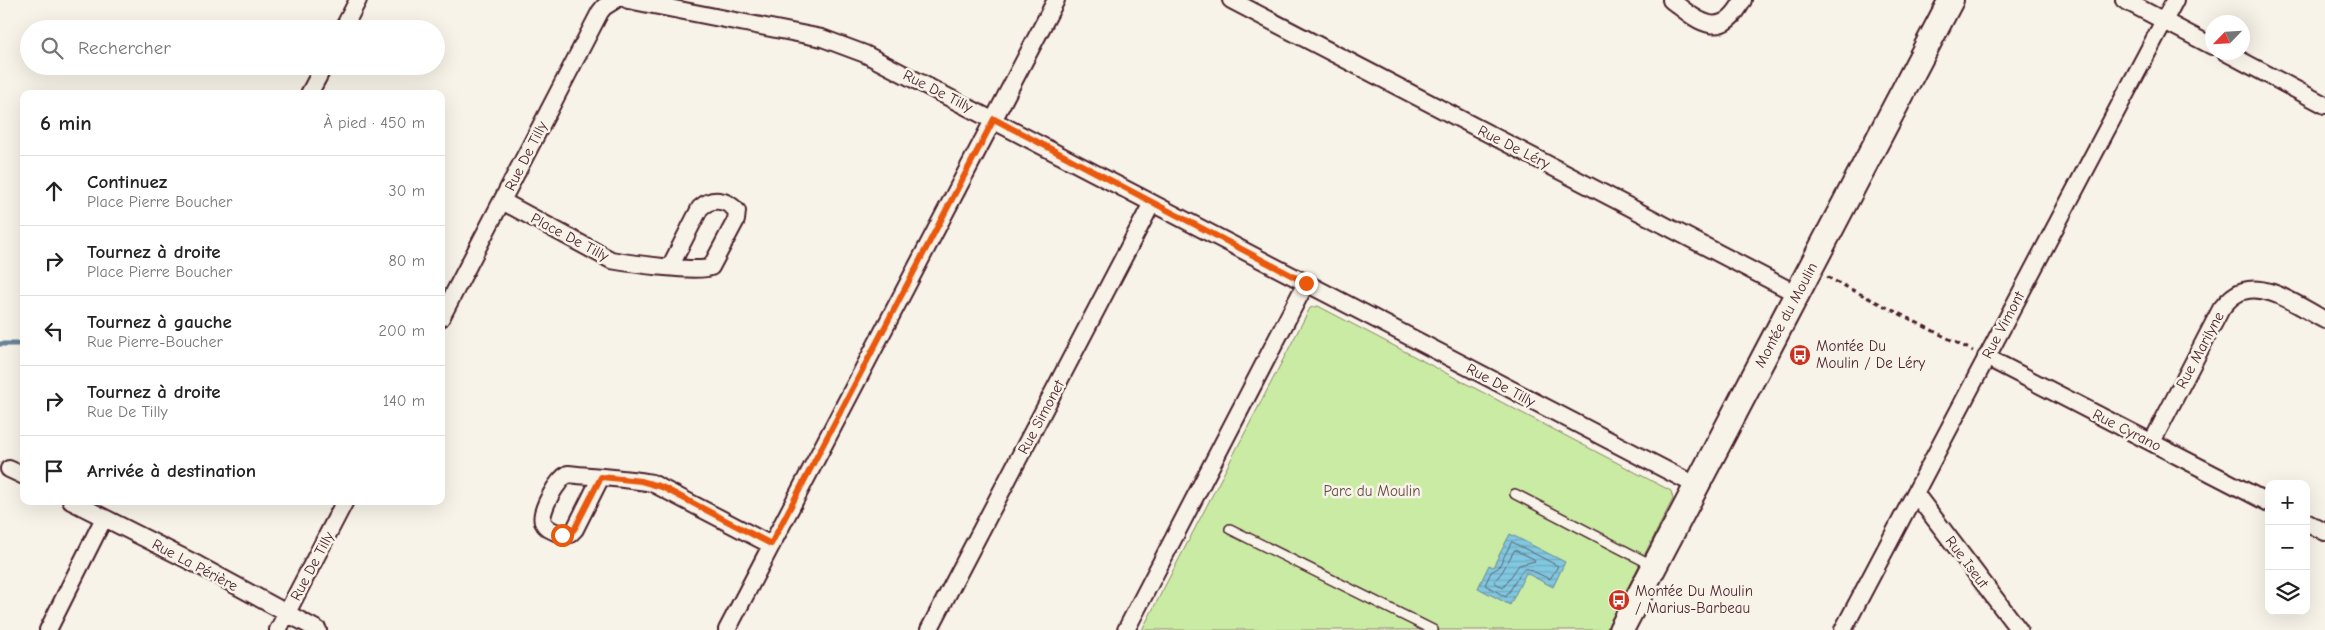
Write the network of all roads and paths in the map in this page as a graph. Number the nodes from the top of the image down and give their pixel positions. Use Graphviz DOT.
graph roads {
  1 [pos="358,0"];
  2 [pos="615,0"];
  3 [pos="628,0"];
  4 [pos="1056,0"];
  5 [pos="1232,0"];
  6 [pos="1672,0"];
  7 [pos="1742,0"];
  8 [pos="1951,0"];
  9 [pos="2124,0"];
  10 [pos="2175,0"];
  11 [pos="348,20"];
  12 [pos="2163,20"];
  13 [pos="2205,42"];
  14 [pos="2240,60"];
  15 [pos="320,75"];
  16 [pos="312,90"];
  17 [pos="2325,105"];
  18 [pos="994,119"];
  19 [pos="502,202"];
  20 [pos="1152,203"];
  21 [pos="670,267"];
  22 [pos="1810,268"];
  23 [pos="1306,283"];
  24 [pos="1797,294"];
  25 [pos="445,310"];
  26 [pos="2325,320"];
  27 [pos="1986,357"];
  28 [pos="2152,442"];
  29 [pos="601,477"];
  30 [pos="1697,486"];
  31 [pos="1915,493"];
  32 [pos="1515,494"];
  33 [pos="2265,501"];
  34 [pos="80,505"];
  35 [pos="343,505"];
  36 [pos="104,518"];
  37 [pos="2310,524"];
  38 [pos="1230,529"];
  39 [pos="2325,532"];
  40 [pos="771,544"];
  41 [pos="1655,566"];
  42 [pos="286,614"];
  43 [pos="1626,629"];
  44 [pos="48,630"];
  45 [pos="278,630"];
  46 [pos="318,630"];
  47 [pos="727,630"];
  48 [pos="929,630"];
  49 [pos="1126,630"];
  50 [pos="1434,630"];
  51 [pos="1843,630"];
  52 [pos="2019,630"];
  1 -- 11 [label="street"];
  2 -- 19 [label="street, Rue De Tilly"];
  3 -- 18 [label="street, Rue De Tilly"];
  4 -- 18 [label="street"];
  5 -- 24 [label="street, Rue De Léry"];
  6 -- 7 [label="street"];
  8 -- 22 [label="street, Montée du Moulin"];
  9 -- 12 [label="street"];
  10 -- 12 [label="street, Rue Vimont"];
  12 -- 13 [label="street"];
  12 -- 27 [label="street, Rue Vimont"];
  14 -- 17 [label="street"];
  15 -- 16 [label="street"];
  18 -- 20 [label="street, Rue De Tilly"];
  18 -- 40 [label="street"];
  19 -- 21 [label="street, Place De Tilly"];
  19 -- 25 [label="street, Rue De Tilly"];
  20 -- 23 [label="street, Rue De Tilly"];
  20 -- 48 [label="street, Rue Simonet"];
  21 -- 21 [label="street, Place De Tilly"];
  22 -- 24 [label="street, Montée du Moulin"];
  22 -- 27 [label="path"];
  23 -- 30 [label="street, Rue De Tilly"];
  23 -- 49 [label="street"];
  24 -- 30 [label="street, Montée du Moulin"];
  26 -- 28 [label="street, Rue Marilyne"];
  27 -- 28 [label="street, Rue Cyrano"];
  27 -- 31 [label="street, Rue Vimont"];
  28 -- 33 [label="street, Rue Cyrano"];
  29 -- 40 [label="street"];
  30 -- 41 [label="street, Montée du Moulin"];
  31 -- 51 [label="street, Rue Vimont"];
  31 -- 52 [label="street, Rue Iseut"];
  32 -- 41 [label="lane"];
  34 -- 36 [label="street, Rue La Périère"];
  35 -- 42 [label="street, Rue De Tilly"];
  36 -- 42 [label="street, Rue La Périère"];
  36 -- 44 [label="street"];
  37 -- 39 [label="street"];
  38 -- 50 [label="lane"];
  40 -- 47 [label="street"];
  41 -- 43 [label="street, Montée du Moulin"];
  42 -- 45 [label="street, Rue De Tilly"];
  42 -- 46 [label="street, Rue La Périère"];
}
